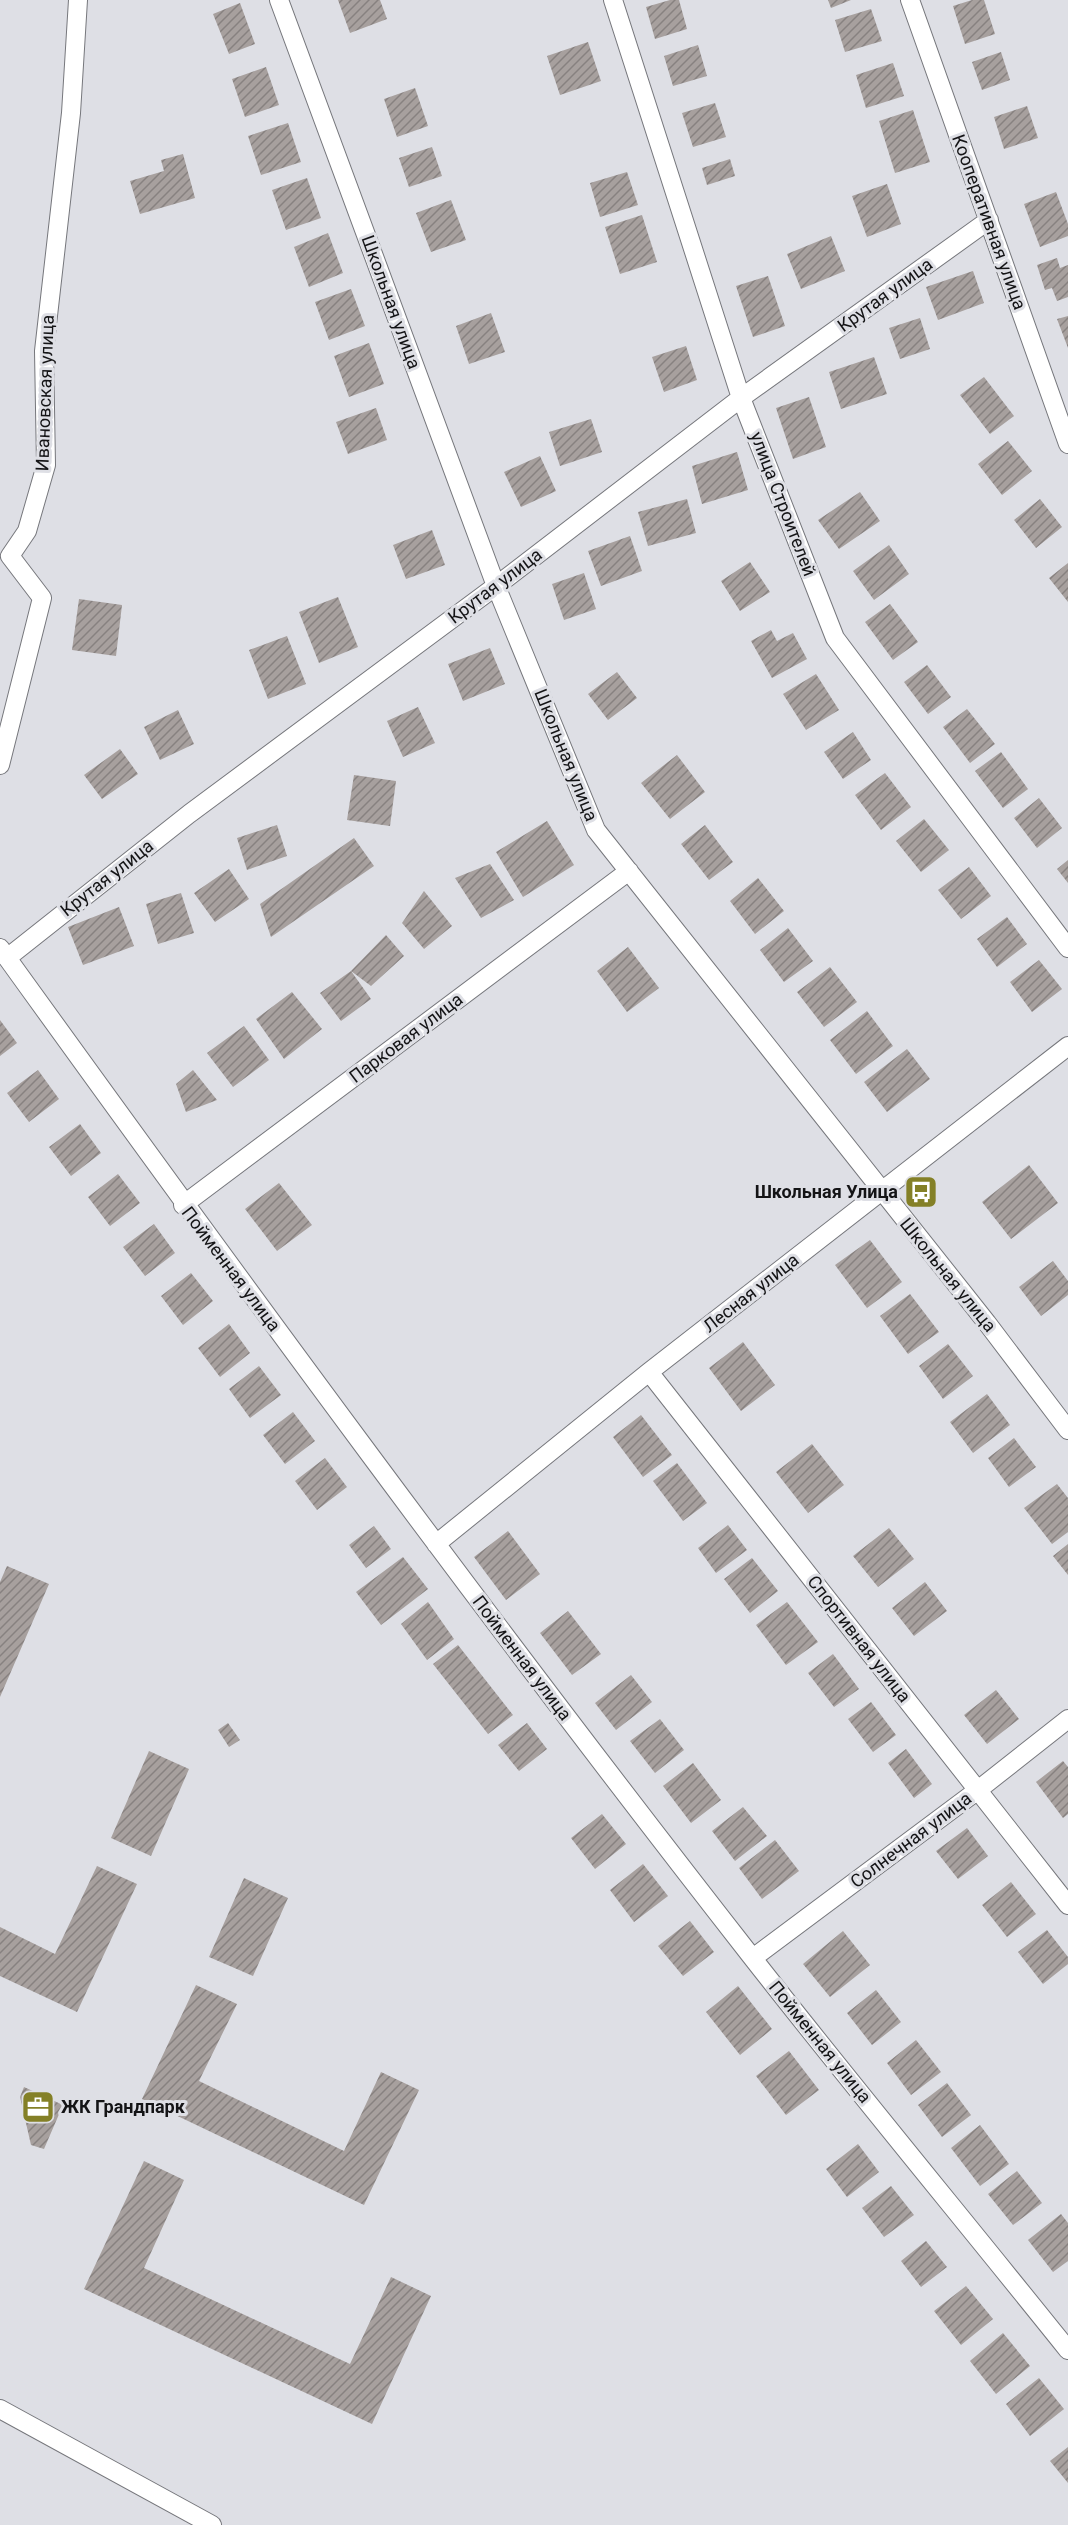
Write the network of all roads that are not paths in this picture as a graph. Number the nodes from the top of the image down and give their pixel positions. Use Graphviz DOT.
graph roads {
  1 [pos="78,0"];
  2 [pos="279,0"];
  3 [pos="613,0"];
  4 [pos="910,0"];
  5 [pos="989,220"];
  6 [pos="741,398"];
  7 [pos="1068,444"];
  8 [pos="496,586"];
  9 [pos="0,765"];
  10 [pos="628,871"];
  11 [pos="1068,948"];
  12 [pos="3,953"];
  13 [pos="1068,1046"];
  14 [pos="881,1192"];
  15 [pos="183,1205"];
  16 [pos="649,1372"];
  17 [pos="1068,1430"];
  18 [pos="436,1544"];
  19 [pos="1068,1719"];
  20 [pos="978,1790"];
  21 [pos="1068,1905"];
  22 [pos="753,1958"];
  23 [pos="1068,2350"];
  24 [pos="0,2409"];
  25 [pos="212,2525"];
  1 -- 9 [label="street, Ивановская улица"];
  2 -- 8 [label="street, Школьная улица"];
  3 -- 6 [label="street, улица Строителей"];
  4 -- 5 [label="street, Кооперативная улица"];
  5 -- 6 [label="street, Крутая улица"];
  5 -- 7 [label="street, Кооперативная улица"];
  6 -- 8 [label="street, Крутая улица"];
  6 -- 11 [label="street, улица Строителей"];
  8 -- 10 [label="street, Школьная улица"];
  8 -- 12 [label="street, Крутая улица"];
  10 -- 14 [label="street, Школьная улица"];
  10 -- 15 [label="street, Парковая улица"];
  12 -- 15 [label="street, Пойменная улица"];
  13 -- 14 [label="street, Лесная улица"];
  14 -- 16 [label="street, Лесная улица"];
  14 -- 17 [label="street, Школьная улица"];
  15 -- 18 [label="street, Пойменная улица"];
  16 -- 18 [label="street, Лесная улица"];
  16 -- 20 [label="street, Спортивная улица"];
  18 -- 22 [label="street, Пойменная улица"];
  19 -- 20 [label="street, Солнечная улица"];
  20 -- 21 [label="street, Спортивная улица"];
  20 -- 22 [label="street, Солнечная улица"];
  22 -- 23 [label="street, Пойменная улица"];
  24 -- 25 [label="street"];
}
